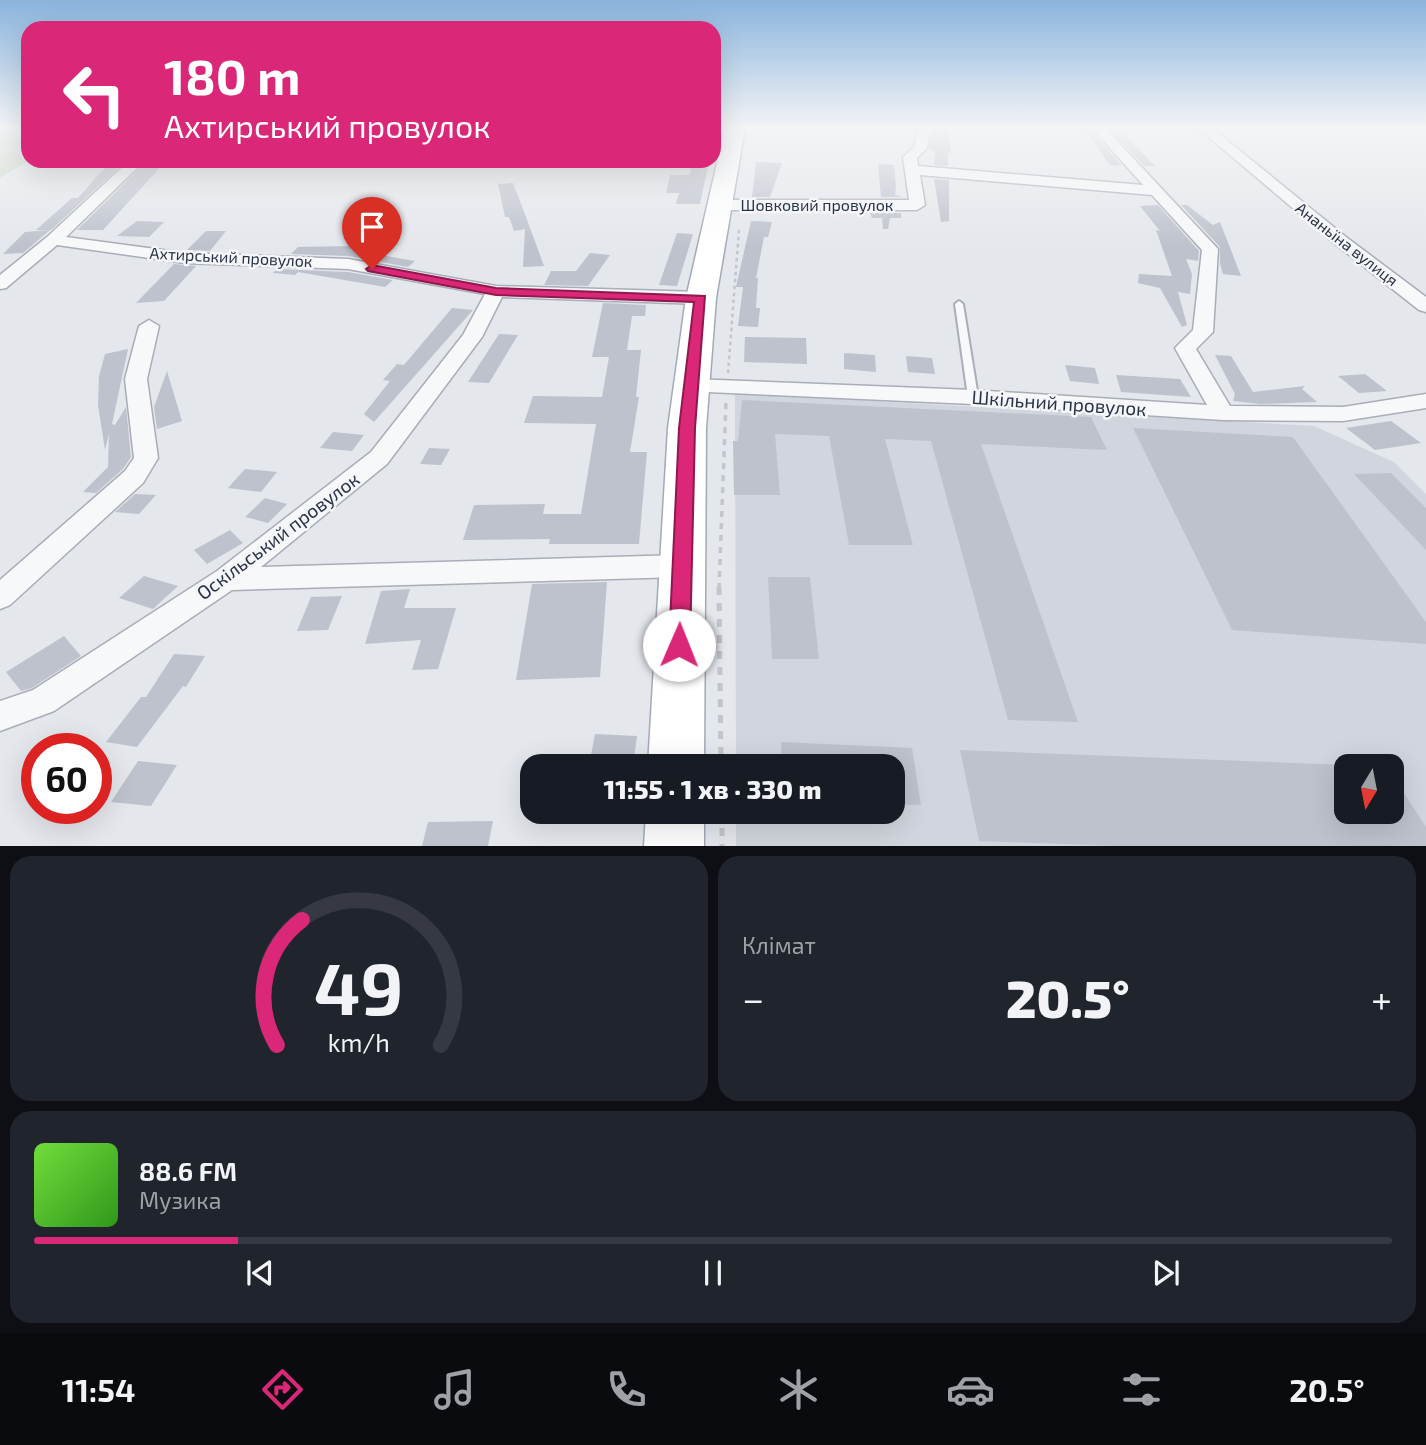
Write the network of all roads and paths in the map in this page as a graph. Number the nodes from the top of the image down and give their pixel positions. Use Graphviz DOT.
graph roads {
  1 [pos="732,167"];
  2 [pos="1134,167"];
  3 [pos="1252,167"];
  4 [pos="130,168"];
  5 [pos="912,170"];
  6 [pos="1156,191"];
  7 [pos="730,205"];
  8 [pos="53,240"];
  9 [pos="0,284"];
  10 [pos="496,291"];
  11 [pos="701,298"];
  12 [pos="959,304"];
  13 [pos="1426,306"];
  14 [pos="149,326"];
  15 [pos="710,387"];
  16 [pos="973,397"];
  17 [pos="1426,401"];
  18 [pos="1223,413"];
  19 [pos="681,566"];
  20 [pos="227,579"];
  21 [pos="0,597"];
  22 [pos="0,716"];
  23 [pos="676,754"];
  24 [pos="721,754"];
  25 [pos="675,824"];
  26 [pos="722,824"];
  27 [pos="674,846"];
  28 [pos="722,846"];
  1 -- 7 [label="main road"];
  2 -- 6 [label="street"];
  3 -- 13 [label="street, Ананьїна вулиця"];
  4 -- 8 [label="street"];
  5 -- 6 [label="street"];
  5 -- 7 [label="street, Шовковий провулок"];
  6 -- 18 [label="street"];
  7 -- 11 [label="main road"];
  7 -- 15 [label="path"];
  8 -- 9 [label="street"];
  8 -- 10 [label="street, Ахтирський провулок"];
  10 -- 11 [label="street, Ахтирський провулок"];
  10 -- 20 [label="street, Оскільський провулок"];
  11 -- 15 [label="main road"];
  12 -- 16 [label="lane"];
  14 -- 21 [label="street"];
  15 -- 16 [label="street, Шкільний провулок"];
  15 -- 19 [label="main road"];
  15 -- 24 [label="path"];
  16 -- 18 [label="street, Шкільний провулок"];
  17 -- 18 [label="street, Шкільний провулок"];
  19 -- 20 [label="street"];
  19 -- 23 [label="main road"];
  20 -- 22 [label="street, Оскільський провулок"];
  25 -- 27 [label="main road"];
  26 -- 28 [label="path"];
}
